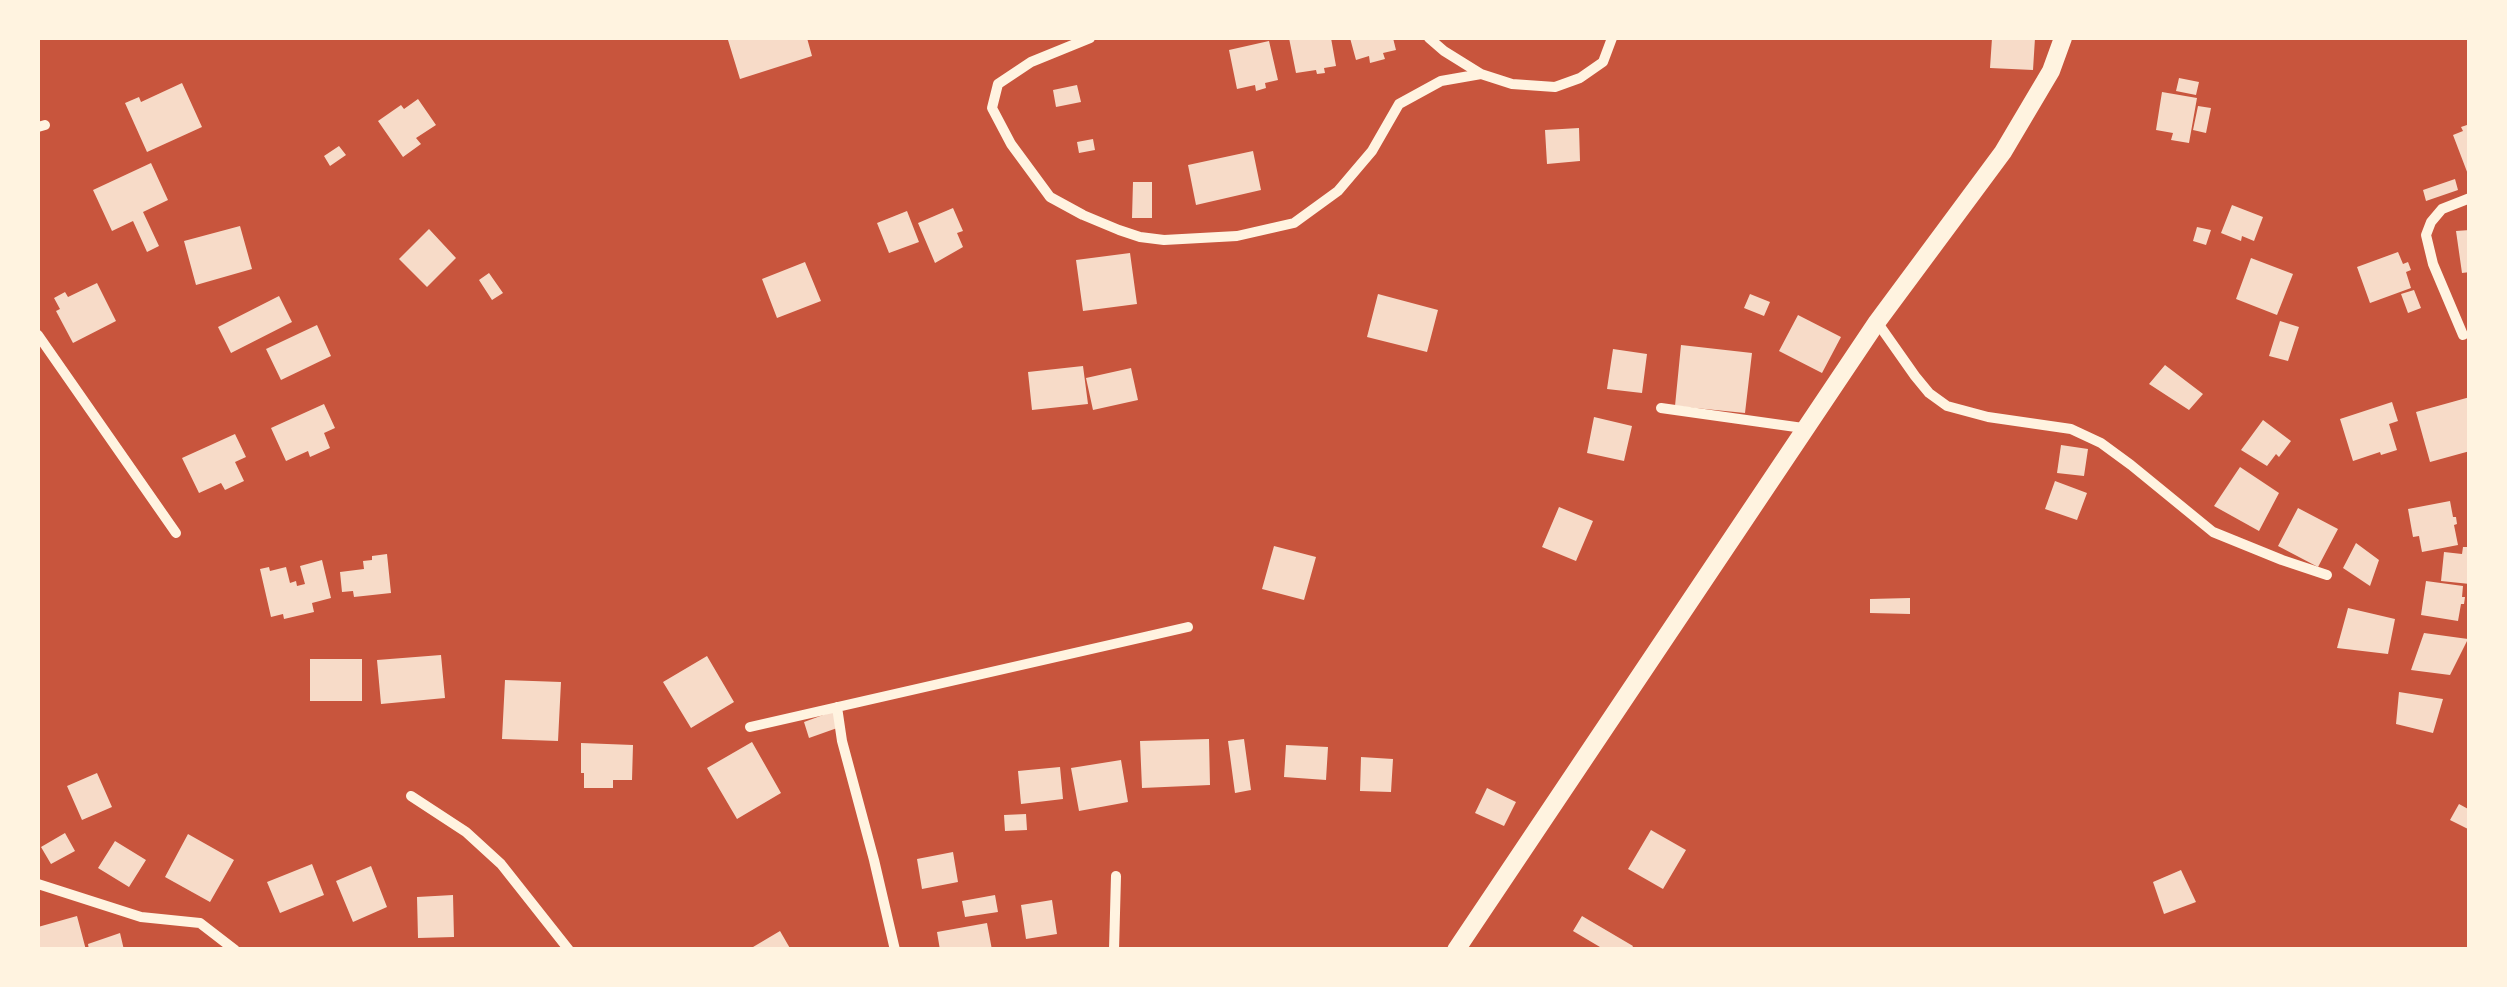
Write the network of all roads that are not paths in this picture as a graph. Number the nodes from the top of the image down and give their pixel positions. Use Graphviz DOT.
graph roads {
  1 [pos="1090,38"];
  2 [pos="1429,38"];
  3 [pos="1612,38"];
  4 [pos="2063,38"];
  5 [pos="1481,74"];
  6 [pos="2470,198"];
  7 [pos="1876,322"];
  8 [pos="38,335"];
  9 [pos="2463,335"];
  10 [pos="1661,408"];
  11 [pos="1804,428"];
  12 [pos="176,533"];
  13 [pos="2327,574"];
  14 [pos="1188,627"];
  15 [pos="837,707"];
  16 [pos="750,726"];
  17 [pos="411,796"];
  18 [pos="1116,876"];
  19 [pos="38,884"];
  20 [pos="558,936"];
  21 [pos="235,950"];
  22 [pos="558,950"];
  23 [pos="569,950"];
  24 [pos="895,950"];
  25 [pos="1114,950"];
  26 [pos="1456,950"];
  1 -- 5 [label="street"];
  2 -- 5 [label="street"];
  3 -- 5 [label="street"];
  4 -- 7 [label="main road"];
  6 -- 9 [label="street"];
  7 -- 11 [label="main road"];
  7 -- 13 [label="street"];
  8 -- 12 [label="street"];
  10 -- 11 [label="street"];
  11 -- 26 [label="main road"];
  14 -- 15 [label="street"];
  15 -- 16 [label="street"];
  15 -- 24 [label="street"];
  17 -- 20 [label="street"];
  18 -- 25 [label="street"];
  19 -- 21 [label="street"];
  20 -- 22 [label="street"];
  20 -- 23 [label="street"];
}
